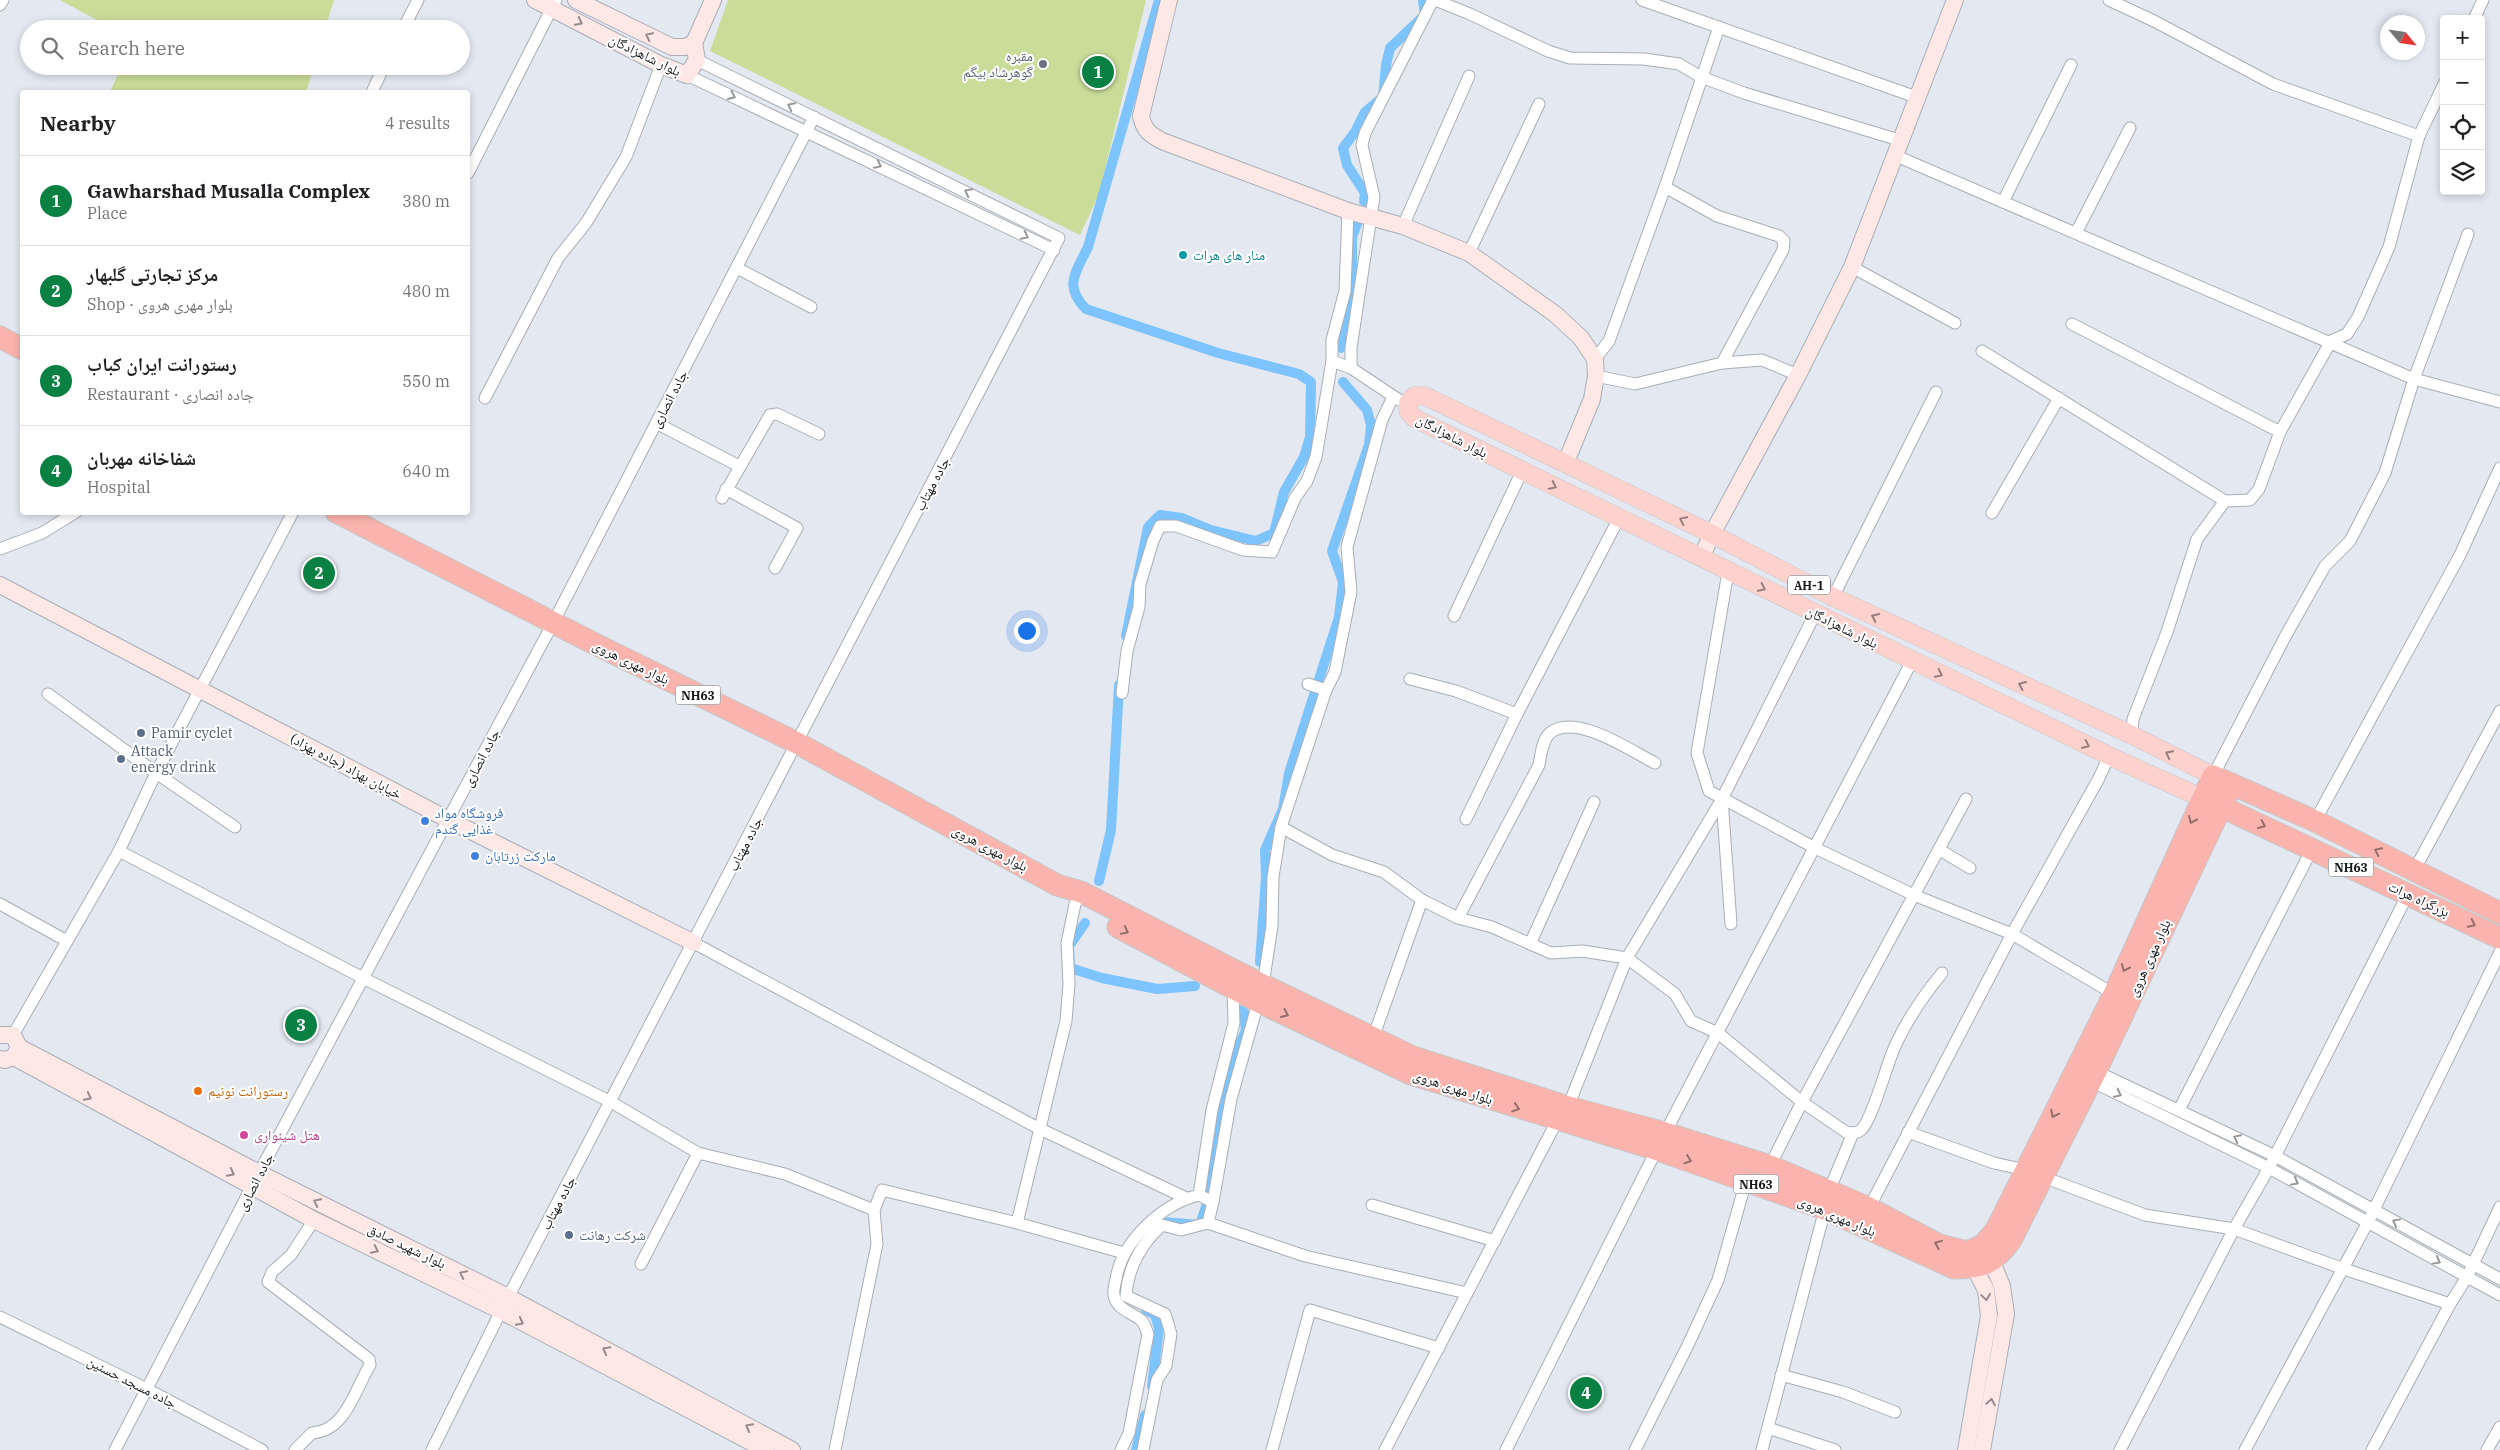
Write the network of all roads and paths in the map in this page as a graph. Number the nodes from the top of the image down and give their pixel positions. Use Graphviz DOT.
graph roads {
  1 [pos="2,0"];
  2 [pos="418,0"];
  3 [pos="535,0"];
  4 [pos="576,0"];
  5 [pos="713,0"];
  6 [pos="1169,0"];
  7 [pos="1434,0"];
  8 [pos="1642,0"];
  9 [pos="1955,0"];
  10 [pos="2109,0"];
  11 [pos="2483,0"];
  12 [pos="0,4"];
  13 [pos="554,4"];
  14 [pos="2476,15"];
  15 [pos="408,20"];
  16 [pos="1719,27"];
  17 [pos="694,43"];
  18 [pos="697,60"];
  19 [pos="2071,64"];
  20 [pos="661,65"];
  21 [pos="380,75"];
  22 [pos="687,75"];
  23 [pos="1469,76"];
  24 [pos="1701,77"];
  25 [pos="373,90"];
  26 [pos="2440,92"];
  27 [pos="1916,97"];
  28 [pos="1539,104"];
  29 [pos="814,117"];
  30 [pos="2130,128"];
  31 [pos="807,131"];
  32 [pos="2419,136"];
  33 [pos="1897,148"];
  34 [pos="470,169"];
  35 [pos="1665,188"];
  36 [pos="2003,202"];
  37 [pos="1348,211"];
  38 [pos="1372,216"];
  39 [pos="1403,226"];
  40 [pos="2076,233"];
  41 [pos="2468,234"];
  42 [pos="1054,250"];
  43 [pos="1469,253"];
  44 [pos="1852,267"];
  45 [pos="737,268"];
  46 [pos="811,306"];
  47 [pos="1955,323"];
  48 [pos="2072,324"];
  49 [pos="0,337"];
  50 [pos="2331,341"];
  51 [pos="20,348"];
  52 [pos="1982,351"];
  53 [pos="1595,359"];
  54 [pos="1332,361"];
  55 [pos="1722,363"];
  56 [pos="1352,368"];
  57 [pos="1798,375"];
  58 [pos="1596,376"];
  59 [pos="2414,379"];
  60 [pos="1936,392"];
  61 [pos="485,398"];
  62 [pos="2059,398"];
  63 [pos="1401,400"];
  64 [pos="2500,402"];
  65 [pos="656,423"];
  66 [pos="2280,432"];
  67 [pos="819,434"];
  68 [pos="1566,462"];
  69 [pos="739,466"];
  70 [pos="2500,468"];
  71 [pos="1522,471"];
  72 [pos="2225,502"];
  73 [pos="1992,513"];
  74 [pos="71,515"];
  75 [pos="291,515"];
  76 [pos="342,515"];
  77 [pos="1619,518"];
  78 [pos="1712,534"];
  79 [pos="0,549"];
  80 [pos="1701,558"];
  81 [pos="775,568"];
  82 [pos="1728,572"];
  83 [pos="0,586"];
  84 [pos="1833,598"];
  85 [pos="1815,614"];
  86 [pos="1454,616"];
  87 [pos="552,623"];
  88 [pos="1912,661"];
  89 [pos="1410,679"];
  90 [pos="1308,684"];
  91 [pos="200,689"];
  92 [pos="1326,690"];
  93 [pos="1122,693"];
  94 [pos="48,694"];
  95 [pos="2500,711"];
  96 [pos="1517,714"];
  97 [pos="2132,735"];
  98 [pos="797,743"];
  99 [pos="2109,756"];
  100 [pos="1655,763"];
  101 [pos="156,774"];
  102 [pos="2222,780"];
  103 [pos="1722,799"];
  104 [pos="1966,799"];
  105 [pos="1594,802"];
  106 [pos="2211,802"];
  107 [pos="1466,819"];
  108 [pos="449,820"];
  109 [pos="2315,821"];
  110 [pos="235,827"];
  111 [pos="1282,827"];
  112 [pos="1815,848"];
  113 [pos="2312,849"];
  114 [pos="1940,850"];
  115 [pos="119,851"];
  116 [pos="1970,868"];
  117 [pos="2414,869"];
  118 [pos="2408,894"];
  119 [pos="1916,896"];
  120 [pos="1078,898"];
  121 [pos="1422,900"];
  122 [pos="0,904"];
  123 [pos="2500,912"];
  124 [pos="1458,918"];
  125 [pos="1731,924"];
  126 [pos="2012,934"];
  127 [pos="2500,938"];
  128 [pos="67,942"];
  129 [pos="694,943"];
  130 [pos="1530,944"];
  131 [pos="2500,952"];
  132 [pos="1626,958"];
  133 [pos="1942,972"];
  134 [pos="365,979"];
  135 [pos="1233,988"];
  136 [pos="1261,993"];
  137 [pos="2114,994"];
  138 [pos="1718,1033"];
  139 [pos="1373,1038"];
  140 [pos="7,1050"];
  141 [pos="2085,1072"];
  142 [pos="611,1102"];
  143 [pos="1802,1102"];
  144 [pos="2179,1110"];
  145 [pos="1563,1114"];
  146 [pos="1038,1128"];
  147 [pos="1908,1132"];
  148 [pos="1853,1134"];
  149 [pos="1661,1141"];
  150 [pos="698,1153"];
  151 [pos="2274,1156"];
  152 [pos="1770,1166"];
  153 [pos="2269,1168"];
  154 [pos="2034,1173"];
  155 [pos="256,1179"];
  156 [pos="1746,1181"];
  157 [pos="1199,1195"];
  158 [pos="1186,1198"];
  159 [pos="1827,1200"];
  160 [pos="1214,1202"];
  161 [pos="1372,1205"];
  162 [pos="2500,1207"];
  163 [pos="1869,1208"];
  164 [pos="874,1210"];
  165 [pos="2374,1210"];
  166 [pos="314,1220"];
  167 [pos="1208,1222"];
  168 [pos="2368,1222"];
  169 [pos="1016,1223"];
  170 [pos="2234,1228"];
  171 [pos="1495,1241"];
  172 [pos="1124,1253"];
  173 [pos="1980,1256"];
  174 [pos="641,1264"];
  175 [pos="2472,1264"];
  176 [pos="2344,1269"];
  177 [pos="2467,1277"];
  178 [pos="2500,1279"];
  179 [pos="1467,1293"];
  180 [pos="2500,1295"];
  181 [pos="508,1297"];
  182 [pos="2450,1304"];
  183 [pos="501,1312"];
  184 [pos="0,1317"];
  185 [pos="1439,1348"];
  186 [pos="1781,1375"];
  187 [pos="147,1389"];
  188 [pos="1895,1412"];
  189 [pos="2500,1426"];
  190 [pos="1768,1428"];
  191 [pos="116,1450"];
  192 [pos="262,1450"];
  193 [pos="295,1450"];
  194 [pos="432,1450"];
  195 [pos="766,1450"];
  196 [pos="792,1450"];
  197 [pos="835,1450"];
  198 [pos="1121,1450"];
  199 [pos="1143,1450"];
  200 [pos="1272,1450"];
  201 [pos="1385,1450"];
  202 [pos="1506,1450"];
  203 [pos="1635,1450"];
  204 [pos="1762,1450"];
  205 [pos="1835,1450"];
  206 [pos="1966,1450"];
  207 [pos="1982,1450"];
  208 [pos="2120,1450"];
  209 [pos="2245,1450"];
  210 [pos="2372,1450"];
  211 [pos="2487,1450"];
  1 -- 12 [label="street"];
  2 -- 15 [label="street"];
  3 -- 13 [label="main road, بلوار شاهزادگان"];
  17 -- 4 [label="main road, بلوار شاهزادگان, one-way"];
  5 -- 17 [label="main road"];
  6 -- 37 [label="main road"];
  7 -- 24 [label="street"];
  7 -- 38 [label="street"];
  8 -- 16 [label="street"];
  9 -- 27 [label="main road"];
  10 -- 32 [label="street"];
  11 -- 14 [label="street"];
  13 -- 20 [label="main road, بلوار شاهزادگان, one-way"];
  13 -- 34 [label="street"];
  16 -- 24 [label="street"];
  16 -- 27 [label="street"];
  17 -- 18 [label="main road, بلوار شاهزادگان"];
  18 -- 22 [label="main road, بلوار شاهزادگان"];
  29 -- 18 [label="street, one-way"];
  19 -- 36 [label="street"];
  20 -- 22 [label="main road, بلوار شاهزادگان"];
  20 -- 61 [label="street"];
  21 -- 25 [label="street"];
  22 -- 31 [label="street, one-way"];
  23 -- 39 [label="street"];
  24 -- 33 [label="street"];
  24 -- 35 [label="street"];
  26 -- 32 [label="street"];
  27 -- 33 [label="main road"];
  28 -- 43 [label="street"];
  29 -- 31 [label="street, جاده انصاری"];
  42 -- 29 [label="street, جاده مهتاب, one-way"];
  30 -- 40 [label="street"];
  31 -- 42 [label="street, one-way"];
  31 -- 45 [label="street, جاده انصاری"];
  32 -- 50 [label="street"];
  33 -- 36 [label="street"];
  33 -- 44 [label="main road"];
  35 -- 53 [label="street"];
  35 -- 55 [label="street"];
  36 -- 40 [label="street"];
  37 -- 38 [label="main road"];
  37 -- 54 [label="street"];
  38 -- 39 [label="main road"];
  38 -- 56 [label="street"];
  39 -- 43 [label="main road"];
  40 -- 50 [label="street"];
  41 -- 59 [label="street"];
  42 -- 98 [label="street, جاده مهتاب"];
  43 -- 53 [label="main road"];
  44 -- 47 [label="street"];
  44 -- 57 [label="main road"];
  45 -- 46 [label="street"];
  45 -- 65 [label="street, جاده انصاری"];
  48 -- 66 [label="street"];
  49 -- 51 [label="highway"];
  50 -- 59 [label="street"];
  50 -- 66 [label="street"];
  52 -- 62 [label="street"];
  53 -- 58 [label="main road"];
  54 -- 56 [label="street"];
  54 -- 93 [label="street"];
  55 -- 57 [label="street"];
  55 -- 58 [label="street"];
  56 -- 63 [label="street"];
  57 -- 78 [label="main road"];
  58 -- 68 [label="main road"];
  59 -- 64 [label="street"];
  59 -- 102 [label="street"];
  60 -- 84 [label="street"];
  62 -- 72 [label="street"];
  62 -- 73 [label="street"];
  63 -- 68 [label="main road, بلوار شاهزادگان / AH-1"];
  63 -- 71 [label="main road, بلوار شاهزادگان / AH-1"];
  63 -- 92 [label="street"];
  65 -- 69 [label="street"];
  65 -- 87 [label="street, جاده انصاری"];
  66 -- 72 [label="street"];
  67 -- 69 [label="street"];
  78 -- 68 [label="main road, بلوار شاهزادگان / AH-1, one-way"];
  69 -- 81 [label="street"];
  70 -- 109 [label="street"];
  71 -- 77 [label="main road, بلوار شاهزادگان / AH-1, one-way"];
  71 -- 86 [label="street"];
  72 -- 97 [label="street"];
  74 -- 79 [label="street"];
  75 -- 91 [label="street"];
  76 -- 87 [label="highway, بلوار مهری هروی / NH63"];
  77 -- 80 [label="main road, بلوار شاهزادگان / AH-1"];
  77 -- 96 [label="street"];
  78 -- 80 [label="main road"];
  78 -- 84 [label="main road, بلوار شاهزادگان / AH-1"];
  80 -- 82 [label="main road, بلوار شاهزادگان / AH-1"];
  82 -- 85 [label="main road, بلوار شاهزادگان / AH-1, one-way"];
  82 -- 103 [label="street"];
  83 -- 91 [label="main road, خیابان بهزاد (جاده بهزاد)"];
  97 -- 84 [label="main road, بلوار شاهزادگان / AH-1, one-way"];
  85 -- 88 [label="main road, بلوار شاهزادگان / AH-1"];
  85 -- 103 [label="street"];
  87 -- 98 [label="highway, بلوار مهری هروی / NH63"];
  87 -- 108 [label="street, جاده انصاری"];
  88 -- 99 [label="main road, بلوار شاهزادگان / AH-1, one-way"];
  88 -- 112 [label="street"];
  89 -- 96 [label="street"];
  90 -- 92 [label="street"];
  91 -- 101 [label="street"];
  91 -- 108 [label="main road, خیابان بهزاد (جاده بهزاد)"];
  92 -- 111 [label="street"];
  94 -- 101 [label="street"];
  95 -- 117 [label="street"];
  96 -- 107 [label="street"];
  102 -- 97 [label="main road, بلوار شاهزادگان / AH-1, one-way"];
  98 -- 120 [label="highway, بلوار مهری هروی / NH63"];
  98 -- 129 [label="street, جاده مهتاب"];
  99 -- 106 [label="main road, بلوار شاهزادگان / AH-1"];
  99 -- 126 [label="street"];
  100 -- 124 [label="street"];
  101 -- 110 [label="street"];
  101 -- 115 [label="street"];
  102 -- 106 [label="highway, بلوار مهری هروی"];
  102 -- 109 [label="highway, بزرگراه هرات / NH63"];
  103 -- 112 [label="street"];
  103 -- 125 [label="street"];
  103 -- 132 [label="street"];
  104 -- 114 [label="street"];
  105 -- 130 [label="street"];
  106 -- 113 [label="highway, بزرگراه هرات / NH63, one-way"];
  106 -- 137 [label="highway, بلوار مهری هروی, one-way"];
  106 -- 141 [label="highway, بلوار مهری هروی"];
  108 -- 129 [label="main road, خیابان بهزاد (جاده بهزاد)"];
  108 -- 134 [label="street, جاده انصاری"];
  117 -- 109 [label="highway, بزرگراه هرات / NH63, one-way"];
  111 -- 121 [label="street"];
  111 -- 136 [label="street"];
  112 -- 119 [label="street"];
  112 -- 138 [label="street"];
  113 -- 118 [label="highway, بزرگراه هرات / NH63"];
  113 -- 144 [label="street"];
  114 -- 116 [label="street"];
  114 -- 119 [label="street"];
  115 -- 128 [label="street"];
  115 -- 134 [label="street"];
  117 -- 123 [label="highway, بزرگراه هرات / NH63"];
  118 -- 127 [label="highway, بزرگراه هرات / NH63, one-way"];
  118 -- 151 [label="street"];
  119 -- 126 [label="street"];
  119 -- 143 [label="street"];
  120 -- 135 [label="highway, بلوار مهری هروی / NH63, one-way"];
  120 -- 136 [label="highway, بلوار مهری هروی / NH63"];
  120 -- 146 [label="street"];
  121 -- 124 [label="street"];
  121 -- 139 [label="street"];
  122 -- 128 [label="street"];
  124 -- 130 [label="street"];
  126 -- 137 [label="street"];
  126 -- 147 [label="street"];
  128 -- 140 [label="street"];
  129 -- 142 [label="street, جاده مهتاب"];
  129 -- 146 [label="street"];
  130 -- 132 [label="street"];
  131 -- 165 [label="street"];
  132 -- 138 [label="street"];
  132 -- 145 [label="street"];
  133 -- 148 [label="street"];
  134 -- 142 [label="street"];
  134 -- 155 [label="street, جاده انصاری"];
  135 -- 136 [label="highway, بلوار مهری هروی / NH63"];
  135 -- 157 [label="street"];
  136 -- 139 [label="highway, بلوار مهری هروی / NH63"];
  136 -- 145 [label="highway, بلوار مهری هروی / NH63, one-way"];
  136 -- 160 [label="street"];
  137 -- 141 [label="highway, بلوار مهری هروی"];
  138 -- 143 [label="street"];
  138 -- 149 [label="street"];
  139 -- 145 [label="highway, بلوار مهری هروی / NH63"];
  140 -- 155 [label="main road, بلوار شهید صادق"];
  141 -- 144 [label="street"];
  141 -- 153 [label="street, one-way"];
  141 -- 154 [label="highway, بلوار مهری هروی"];
  142 -- 150 [label="street"];
  142 -- 181 [label="street, جاده مهتاب"];
  143 -- 148 [label="street"];
  143 -- 152 [label="street"];
  151 -- 144 [label="street, one-way"];
  145 -- 149 [label="highway, بلوار مهری هروی / NH63"];
  145 -- 171 [label="street"];
  146 -- 158 [label="street"];
  146 -- 169 [label="street"];
  147 -- 154 [label="street"];
  147 -- 163 [label="street"];
  148 -- 159 [label="street"];
  149 -- 152 [label="highway, بلوار مهری هروی / NH63"];
  149 -- 156 [label="highway, بلوار مهری هروی / NH63, one-way"];
  149 -- 202 [label="street"];
  150 -- 164 [label="street"];
  150 -- 174 [label="street"];
  151 -- 153 [label="street"];
  151 -- 165 [label="street"];
  152 -- 159 [label="highway, بلوار مهری هروی / NH63"];
  153 -- 168 [label="street, one-way"];
  153 -- 170 [label="street"];
  154 -- 170 [label="street"];
  154 -- 173 [label="highway, بلوار مهری هروی"];
  155 -- 166 [label="main road, بلوار شهید صادق"];
  181 -- 155 [label="main road, بلوار شهید صادق, one-way"];
  155 -- 187 [label="street, جاده انصاری"];
  156 -- 159 [label="highway, بلوار مهری هروی / NH63"];
  156 -- 203 [label="street"];
  157 -- 158 [label="street"];
  157 -- 160 [label="street"];
  158 -- 172 [label="street"];
  159 -- 163 [label="highway, بلوار مهری هروی / NH63"];
  159 -- 173 [label="highway, بلوار مهری هروی / NH63"];
  159 -- 186 [label="street"];
  160 -- 167 [label="street"];
  161 -- 171 [label="street"];
  162 -- 175 [label="street"];
  173 -- 163 [label="highway, بلوار مهری هروی / NH63, one-way"];
  164 -- 169 [label="street"];
  164 -- 197 [label="street"];
  165 -- 168 [label="street"];
  175 -- 165 [label="street, one-way"];
  166 -- 183 [label="main road, بلوار شهید صادق, one-way"];
  166 -- 193 [label="street"];
  167 -- 179 [label="street"];
  167 -- 199 [label="street"];
  168 -- 176 [label="street"];
  168 -- 177 [label="street, one-way"];
  169 -- 172 [label="street"];
  170 -- 176 [label="street"];
  170 -- 208 [label="street"];
  171 -- 179 [label="street"];
  172 -- 198 [label="street"];
  173 -- 206 [label="main road, one-way"];
  207 -- 173 [label="main road, one-way"];
  175 -- 177 [label="street"];
  175 -- 178 [label="street"];
  176 -- 182 [label="street"];
  176 -- 209 [label="street"];
  177 -- 180 [label="street"];
  177 -- 182 [label="street"];
  179 -- 185 [label="street"];
  181 -- 183 [label="street, جاده مهتاب"];
  196 -- 181 [label="main road, بلوار شهید صادق, one-way"];
  182 -- 210 [label="street"];
  183 -- 194 [label="street, جاده مهتاب"];
  183 -- 195 [label="main road, بلوار شهید صادق, one-way"];
  184 -- 187 [label="street, جاده مسجد حسنین"];
  185 -- 200 [label="street"];
  185 -- 201 [label="street"];
  186 -- 188 [label="street"];
  186 -- 190 [label="street"];
  187 -- 191 [label="street, جاده انصاری"];
  187 -- 192 [label="street, جاده مسجد حسنین"];
  189 -- 211 [label="street"];
  190 -- 204 [label="street"];
  190 -- 205 [label="street"];
}
